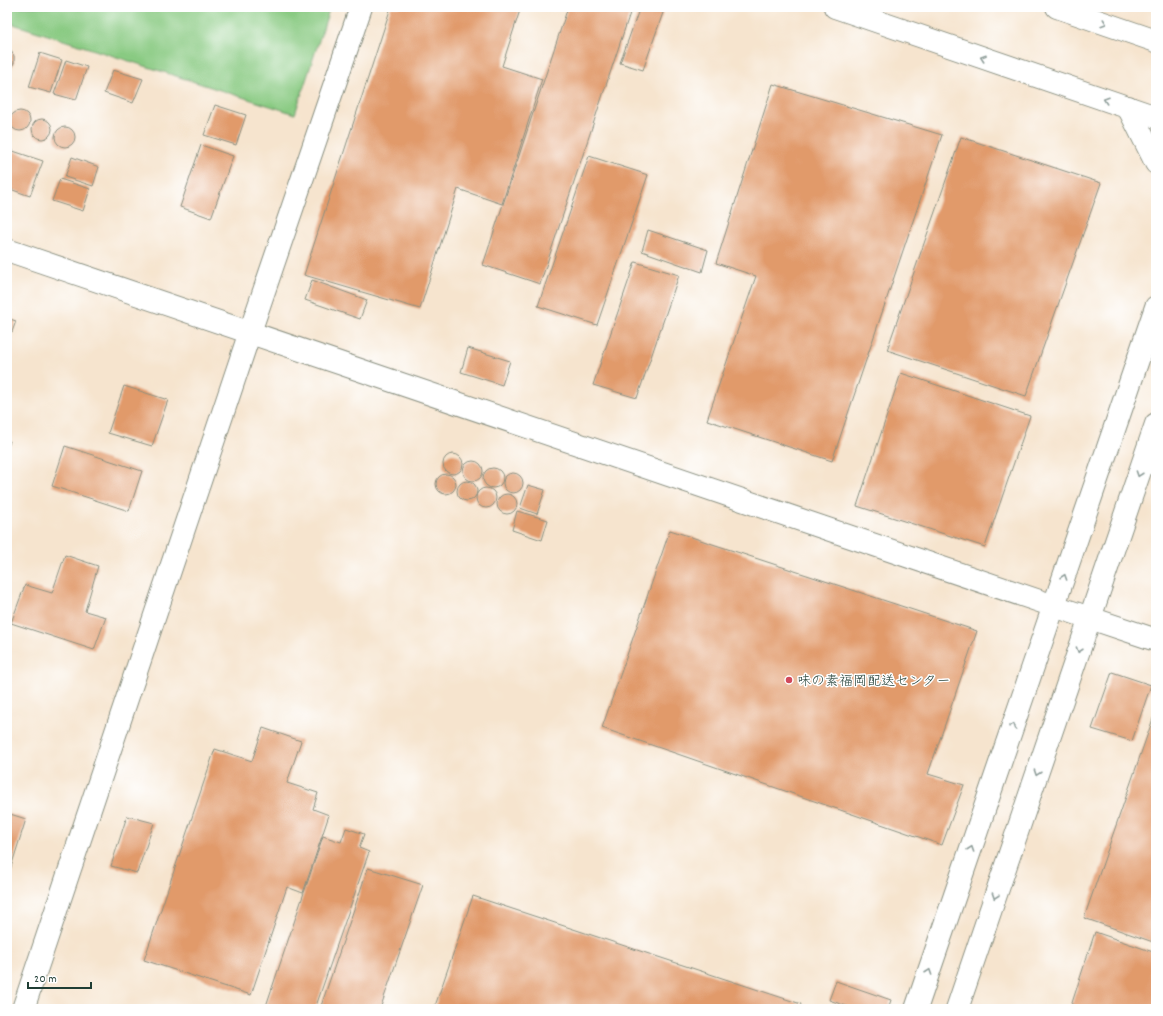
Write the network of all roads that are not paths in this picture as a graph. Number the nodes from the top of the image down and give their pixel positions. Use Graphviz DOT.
graph roads {
  1 [pos="361,7"];
  2 [pos="835,7"];
  3 [pos="1058,7"];
  4 [pos="1156,41"];
  5 [pos="1128,107"];
  6 [pos="1156,117"];
  7 [pos="1156,163"];
  8 [pos="7,250"];
  9 [pos="1156,307"];
  10 [pos="250,332"];
  11 [pos="1156,424"];
  12 [pos="1054,606"];
  13 [pos="1090,618"];
  14 [pos="1156,640"];
  15 [pos="23,1009"];
  16 [pos="916,1009"];
  17 [pos="957,1009"];
  1 -- 10 [label="street"];
  5 -- 2 [label="street, one-way"];
  3 -- 4 [label="street, one-way"];
  5 -- 6 [label="street"];
  5 -- 7 [label="street"];
  8 -- 10 [label="street"];
  12 -- 9 [label="street, one-way"];
  10 -- 12 [label="street"];
  10 -- 15 [label="street"];
  11 -- 13 [label="street, one-way"];
  12 -- 13 [label="street"];
  16 -- 12 [label="street, one-way"];
  13 -- 14 [label="street"];
  13 -- 17 [label="street, one-way"];
}
